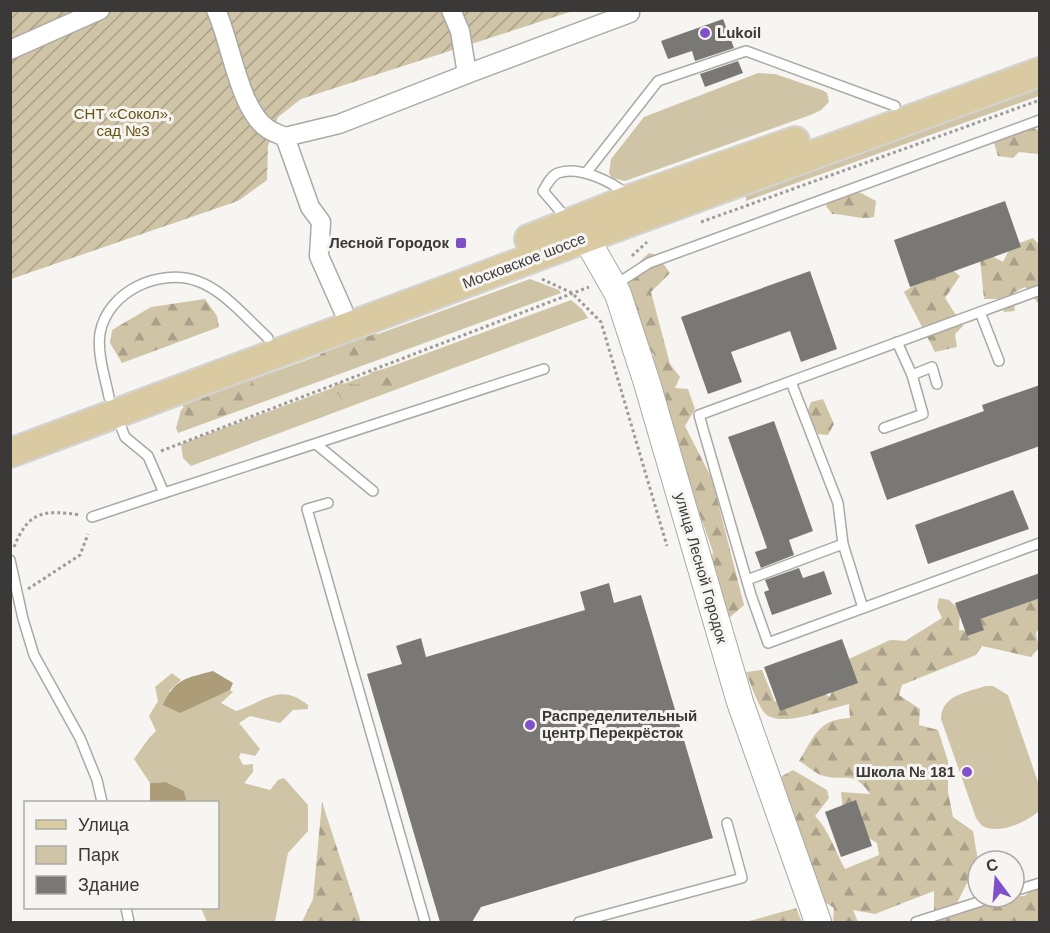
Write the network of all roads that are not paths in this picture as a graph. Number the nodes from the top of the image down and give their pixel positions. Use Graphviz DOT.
graph roads {
  1 [pos="100,10"];
  2 [pos="216,10"];
  3 [pos="452,10"];
  4 [pos="630,13"];
  5 [pos="10,50"];
  6 [pos="1040,52"];
  7 [pos="1040,72"];
  8 [pos="467,74"];
  9 [pos="895,106"];
  10 [pos="1040,120"];
  11 [pos="285,137"];
  12 [pos="586,173"];
  13 [pos="633,198"];
  14 [pos="578,230"];
  15 [pos="614,286"];
  16 [pos="1040,290"];
  17 [pos="343,310"];
  18 [pos="980,312"];
  19 [pos="268,338"];
  20 [pos="897,342"];
  21 [pos="999,361"];
  22 [pos="544,369"];
  23 [pos="912,375"];
  24 [pos="791,382"];
  25 [pos="937,384"];
  26 [pos="113,406"];
  27 [pos="884,428"];
  28 [pos="10,433"];
  29 [pos="316,444"];
  30 [pos="10,453"];
  31 [pos="373,491"];
  32 [pos="164,493"];
  33 [pos="328,503"];
  34 [pos="92,517"];
  35 [pos="1040,543"];
  36 [pos="843,544"];
  37 [pos="10,560"];
  38 [pos="747,580"];
  39 [pos="862,608"];
  40 [pos="102,801"];
  41 [pos="727,824"];
  42 [pos="966,906"];
  43 [pos="425,922"];
  44 [pos="579,922"];
  45 [pos="818,922"];
  46 [pos="916,922"];
  1 -- 5 [label="street"];
  2 -- 11 [label="street"];
  3 -- 8 [label="street"];
  4 -- 8 [label="street"];
  6 -- 9 [label="main road, Московское шоссе"];
  7 -- 14 [label="main road, Московское шоссе"];
  8 -- 11 [label="street"];
  9 -- 12 [label="lane"];
  9 -- 13 [label="main road, Московское шоссе"];
  10 -- 15 [label="lane"];
  11 -- 17 [label="street"];
  12 -- 13 [label="lane"];
  12 -- 14 [label="lane"];
  13 -- 14 [label="main road, Московское шоссе"];
  14 -- 15 [label="street, улица Лесной Городок"];
  14 -- 17 [label="main road, Московское шоссе"];
  14 -- 26 [label="main road, Московское шоссе"];
  15 -- 45 [label="street, улица Лесной Городок"];
  16 -- 18 [label="lane"];
  17 -- 19 [label="main road, Московское шоссе"];
  18 -- 20 [label="lane"];
  18 -- 21 [label="lane"];
  19 -- 26 [label="main road, Московское шоссе"];
  19 -- 26 [label="lane"];
  20 -- 23 [label="lane"];
  20 -- 24 [label="lane"];
  22 -- 29 [label="lane"];
  23 -- 25 [label="lane"];
  23 -- 27 [label="lane"];
  24 -- 36 [label="lane"];
  24 -- 38 [label="lane"];
  26 -- 28 [label="main road, Московское шоссе"];
  26 -- 30 [label="main road, Московское шоссе"];
  26 -- 32 [label="lane"];
  29 -- 31 [label="lane"];
  29 -- 32 [label="lane"];
  32 -- 34 [label="lane"];
  33 -- 43 [label="lane"];
  35 -- 39 [label="lane"];
  36 -- 38 [label="lane"];
  36 -- 39 [label="lane"];
  37 -- 40 [label="lane"];
  38 -- 39 [label="lane"];
  41 -- 44 [label="lane"];
  42 -- 46 [label="lane"];
}
